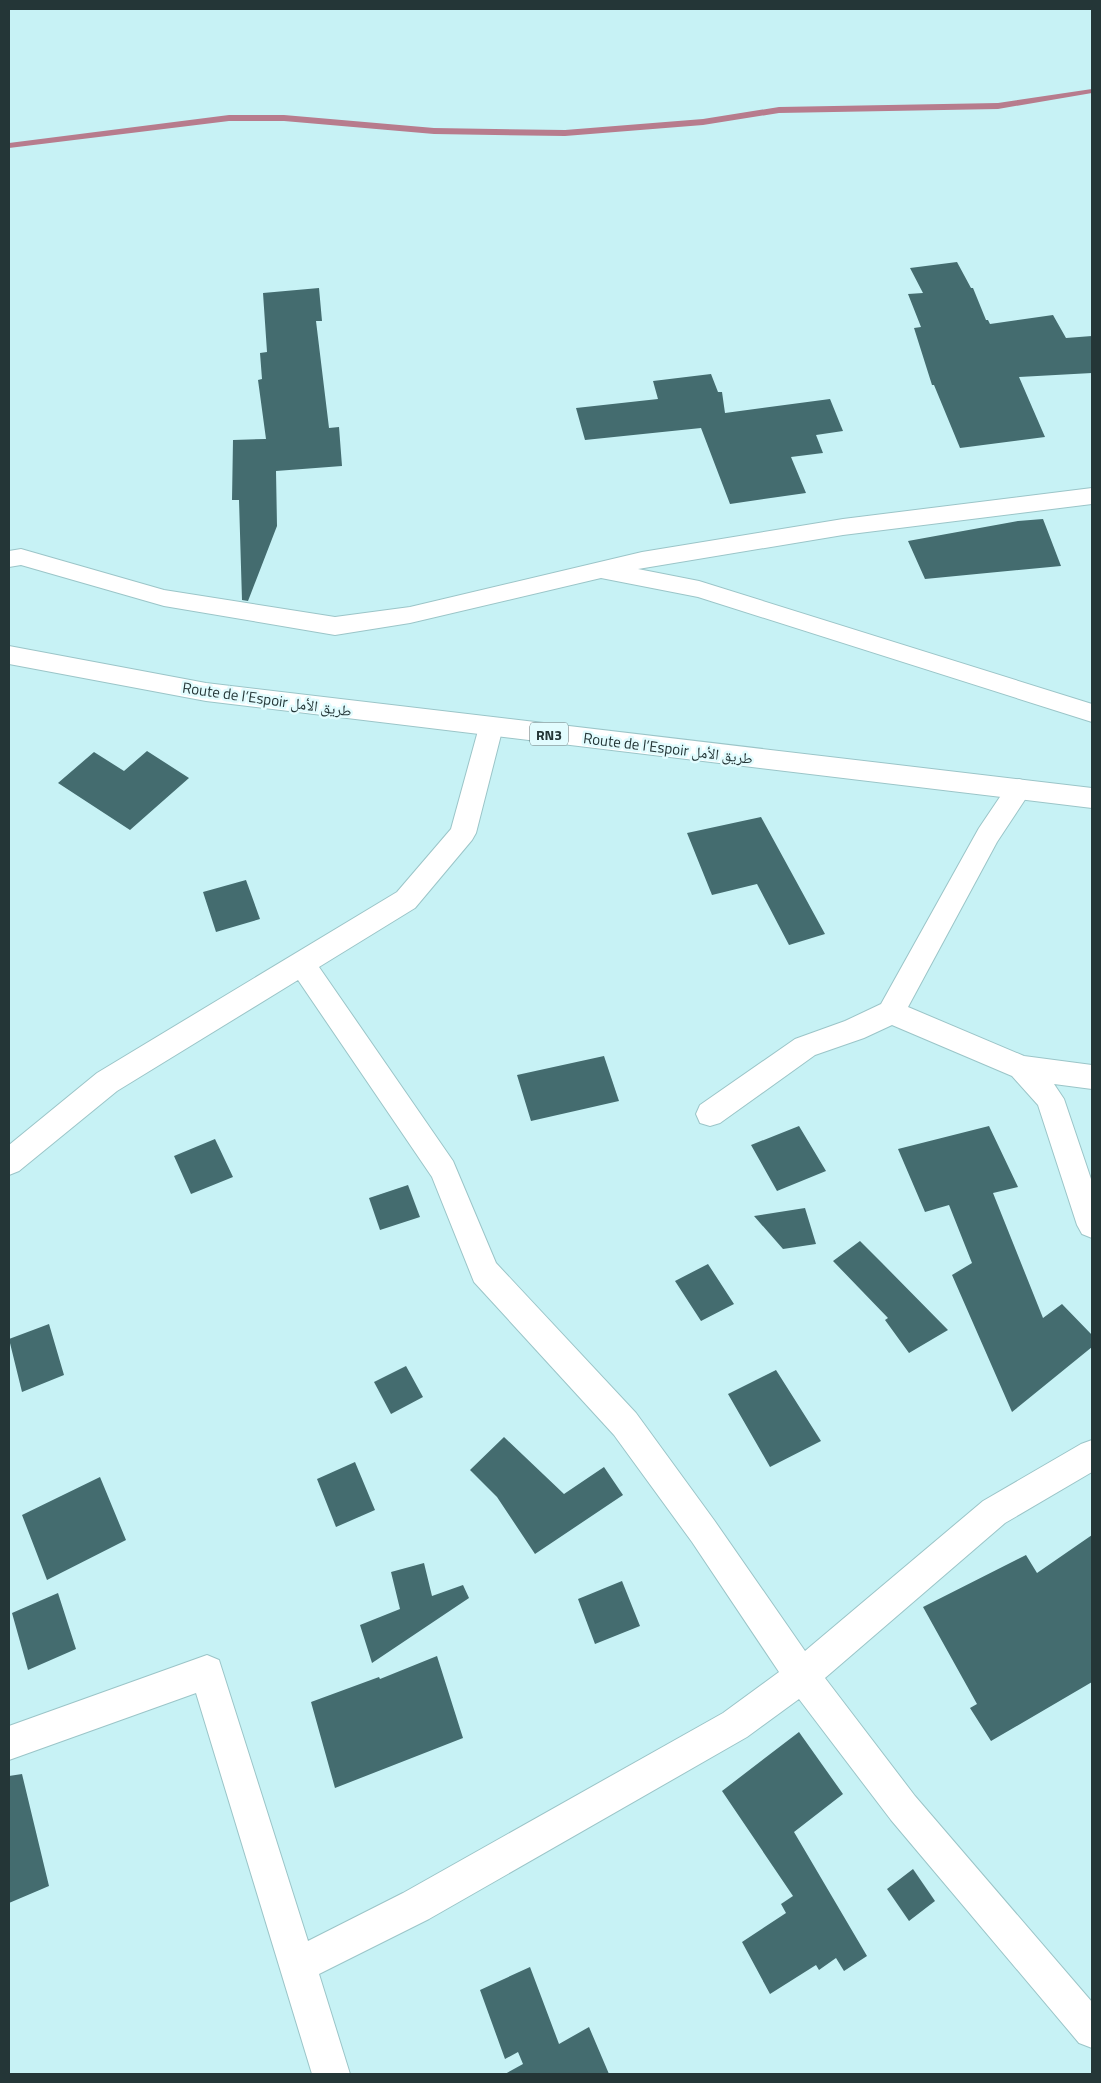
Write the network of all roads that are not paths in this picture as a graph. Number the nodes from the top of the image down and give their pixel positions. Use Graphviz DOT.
graph roads {
  1 [pos="1092,496"];
  2 [pos="9,559"];
  3 [pos="598,570"];
  4 [pos="9,655"];
  5 [pos="1092,712"];
  6 [pos="492,727"];
  7 [pos="1019,789"];
  8 [pos="1092,798"];
  9 [pos="302,964"];
  10 [pos="891,1012"];
  11 [pos="1022,1068"];
  12 [pos="1092,1078"];
  13 [pos="710,1114"];
  14 [pos="9,1162"];
  15 [pos="1092,1224"];
  16 [pos="1092,1455"];
  17 [pos="802,1676"];
  18 [pos="9,1743"];
  19 [pos="299,1965"];
  20 [pos="1092,2030"];
  21 [pos="331,2074"];
  1 -- 3 [label="main road"];
  2 -- 3 [label="main road"];
  3 -- 5 [label="main road"];
  4 -- 6 [label="main road, Route de l’Espoir طريق الأمل / RN3"];
  6 -- 7 [label="main road, Route de l’Espoir طريق الأمل / RN3"];
  6 -- 9 [label="main road"];
  7 -- 8 [label="main road, Route de l’Espoir طريق الأمل / RN3"];
  7 -- 10 [label="main road"];
  9 -- 14 [label="main road"];
  9 -- 17 [label="main road"];
  10 -- 11 [label="main road"];
  10 -- 13 [label="main road"];
  11 -- 12 [label="main road"];
  11 -- 15 [label="main road"];
  16 -- 17 [label="main road"];
  17 -- 19 [label="main road"];
  17 -- 20 [label="main road"];
  18 -- 19 [label="main road"];
  19 -- 21 [label="main road"];
}
